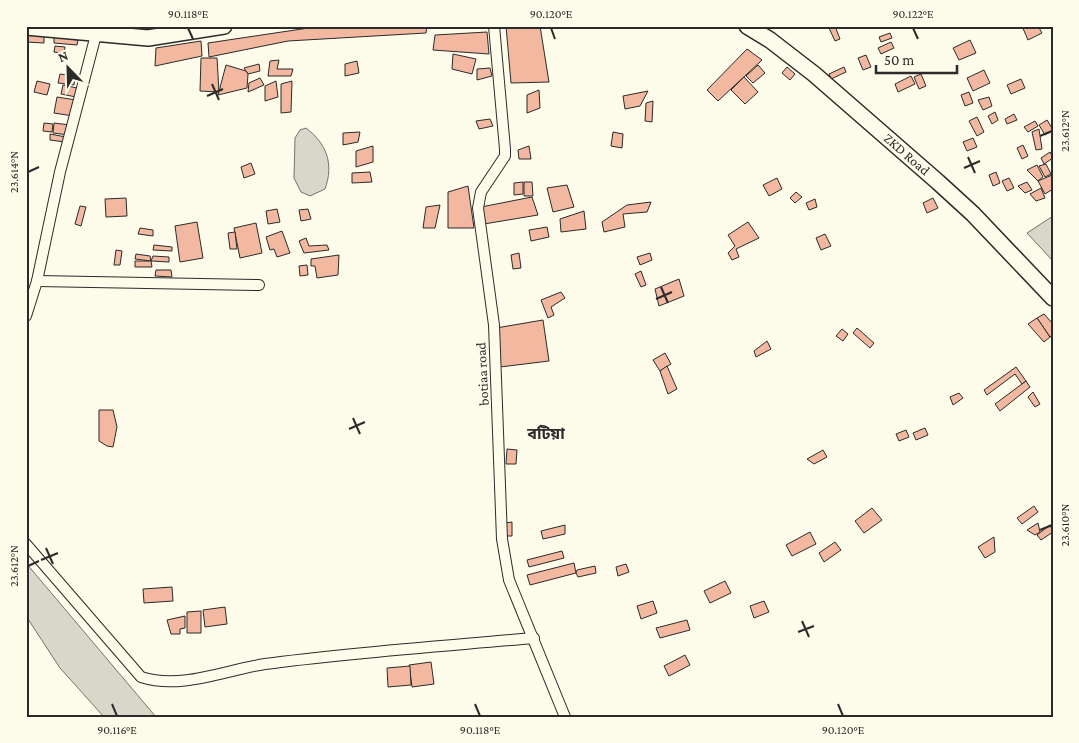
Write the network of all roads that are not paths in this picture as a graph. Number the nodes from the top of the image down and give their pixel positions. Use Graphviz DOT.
graph roads {
  1 [pos="224,26"];
  2 [pos="494,26"];
  3 [pos="747,26"];
  4 [pos="26,27"];
  5 [pos="98,30"];
  6 [pos="37,281"];
  7 [pos="259,285"];
  8 [pos="1053,298"];
  9 [pos="26,316"];
  10 [pos="26,544"];
  11 [pos="534,638"];
  12 [pos="565,717"];
  1 -- 5 [label="main road"];
  2 -- 11 [label="street, botiaa road"];
  3 -- 8 [label="main road, ZKD Road"];
  4 -- 5 [label="main road"];
  5 -- 6 [label="street"];
  6 -- 7 [label="street"];
  6 -- 9 [label="street"];
  10 -- 11 [label="street"];
  11 -- 12 [label="street, botiaa road"];
}
